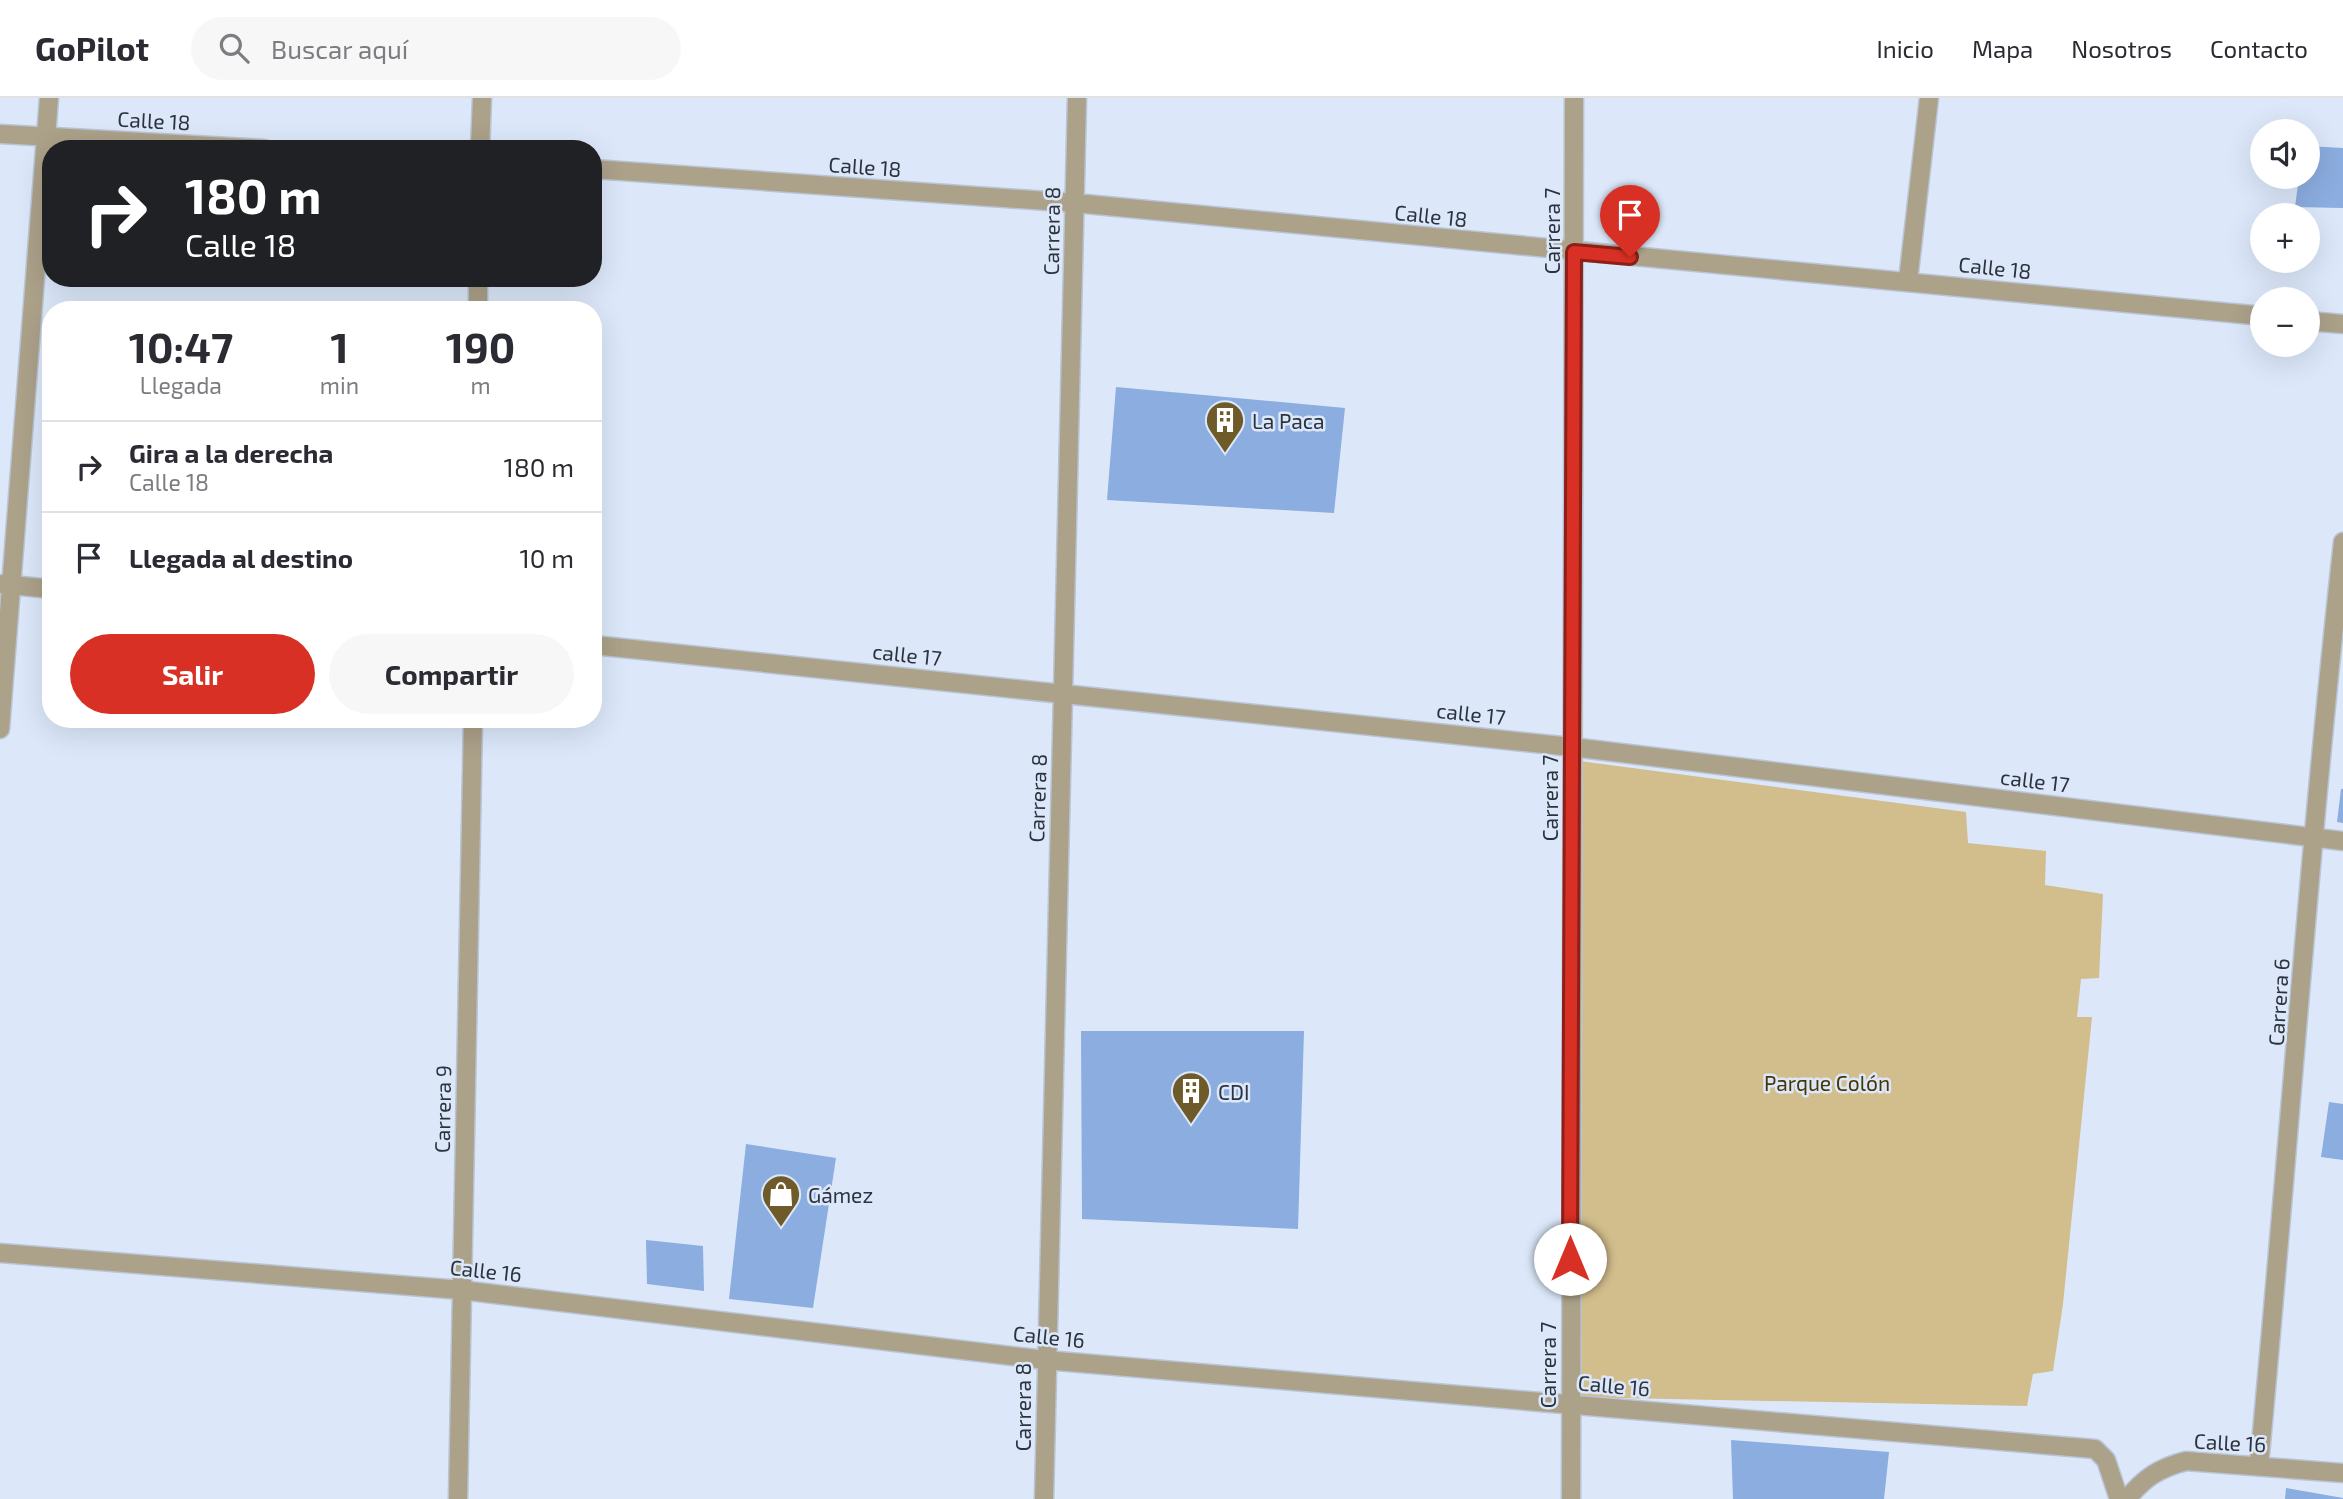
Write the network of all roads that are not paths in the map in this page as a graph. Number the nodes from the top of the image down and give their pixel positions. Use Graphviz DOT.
graph roads {
  1 [pos="49,98"];
  2 [pos="482,98"];
  3 [pos="1077,98"];
  4 [pos="1574,98"];
  5 [pos="1929,98"];
  6 [pos="0,134"];
  7 [pos="47,136"];
  8 [pos="47,140"];
  9 [pos="114,140"];
  10 [pos="480,140"];
  11 [pos="602,170"];
  12 [pos="42,191"];
  13 [pos="1075,203"];
  14 [pos="1574,252"];
  15 [pos="1908,281"];
  16 [pos="2250,315"];
  17 [pos="2320,322"];
  18 [pos="2343,324"];
  19 [pos="2343,542"];
  20 [pos="6,585"];
  21 [pos="42,588"];
  22 [pos="602,646"];
  23 [pos="1063,693"];
  24 [pos="473,728"];
  25 [pos="0,729"];
  26 [pos="1572,747"];
  27 [pos="2313,837"];
  28 [pos="2343,841"];
  29 [pos="0,1253"];
  30 [pos="461,1290"];
  31 [pos="1045,1360"];
  32 [pos="1569,1404"];
  33 [pos="2259,1465"];
  34 [pos="2343,1473"];
  35 [pos="458,1499"];
  36 [pos="1044,1499"];
  37 [pos="1571,1499"];
  38 [pos="2119,1499"];
  39 [pos="2127,1499"];
  1 -- 7 [label="street"];
  2 -- 10 [label="street"];
  3 -- 13 [label="street, Carrera 8"];
  4 -- 14 [label="street, Carrera 7"];
  5 -- 15 [label="street"];
  6 -- 7 [label="street, Calle 18"];
  7 -- 8 [label="street"];
  7 -- 9 [label="street, Calle 18"];
  11 -- 13 [label="street, Calle 18"];
  12 -- 20 [label="street"];
  13 -- 14 [label="street, Calle 18"];
  13 -- 23 [label="street, Carrera 8"];
  14 -- 15 [label="street, Calle 18"];
  14 -- 26 [label="street, Carrera 7"];
  15 -- 16 [label="street, Calle 18"];
  17 -- 18 [label="street"];
  19 -- 27 [label="street, Carrera 6"];
  20 -- 21 [label="street"];
  20 -- 25 [label="street"];
  22 -- 23 [label="street, calle 17"];
  23 -- 26 [label="street, calle 17"];
  23 -- 31 [label="street, Carrera 8"];
  24 -- 30 [label="street, Carrera 9"];
  26 -- 27 [label="street, calle 17"];
  26 -- 32 [label="street, Carrera 7"];
  27 -- 28 [label="street, calle 17"];
  27 -- 33 [label="street, Carrera 6"];
  29 -- 30 [label="street, Calle 16"];
  30 -- 31 [label="street, Calle 16"];
  30 -- 35 [label="street, Carrera 9"];
  31 -- 32 [label="street, Calle 16"];
  31 -- 36 [label="street, Carrera 8"];
  32 -- 37 [label="street, Carrera 7"];
  32 -- 38 [label="street, Calle 16"];
  33 -- 34 [label="street, Calle 16"];
  33 -- 39 [label="street, Calle 16"];
}
